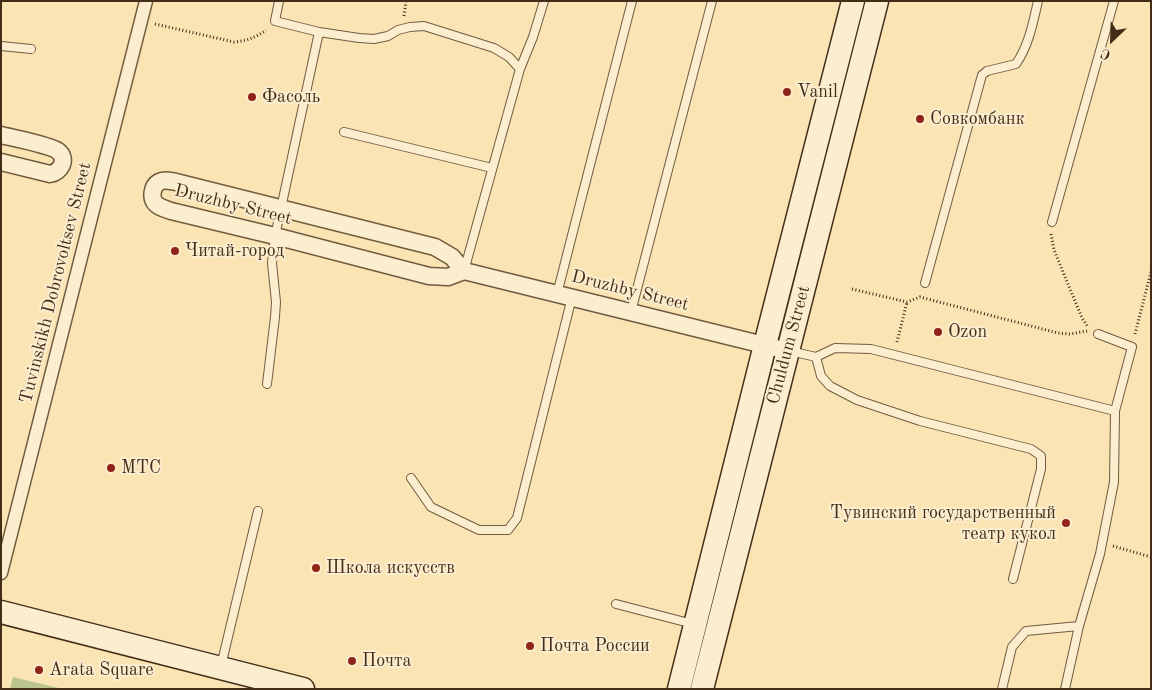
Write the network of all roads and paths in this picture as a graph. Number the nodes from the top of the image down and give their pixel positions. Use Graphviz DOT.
graph roads {
  1 [pos="146,1"];
  2 [pos="279,1"];
  3 [pos="544,1"];
  4 [pos="632,1"];
  5 [pos="712,1"];
  6 [pos="853,1"];
  7 [pos="877,1"];
  8 [pos="1038,1"];
  9 [pos="1114,1"];
  10 [pos="141,20"];
  11 [pos="275,20"];
  12 [pos="319,32"];
  13 [pos="1,46"];
  14 [pos="30,49"];
  15 [pos="520,69"];
  16 [pos="344,132"];
  17 [pos="1,135"];
  18 [pos="1,162"];
  19 [pos="492,168"];
  20 [pos="281,208"];
  21 [pos="1052,222"];
  22 [pos="276,236"];
  23 [pos="464,271"];
  24 [pos="1151,272"];
  25 [pos="925,283"];
  26 [pos="852,289"];
  27 [pos="565,296"];
  28 [pos="907,302"];
  29 [pos="631,312"];
  30 [pos="1098,334"];
  31 [pos="765,345"];
  32 [pos="1132,347"];
  33 [pos="788,351"];
  34 [pos="893,354"];
  35 [pos="816,357"];
  36 [pos="267,384"];
  37 [pos="1115,411"];
  38 [pos="411,478"];
  39 [pos="258,511"];
  40 [pos="1102,543"];
  41 [pos="1151,557"];
  42 [pos="1,573"];
  43 [pos="1013,579"];
  44 [pos="616,604"];
  45 [pos="1,612"];
  46 [pos="695,625"];
  47 [pos="1079,626"];
  48 [pos="220,668"];
  49 [pos="303,689"];
  50 [pos="679,689"];
  51 [pos="702,689"];
  52 [pos="1002,689"];
  53 [pos="1065,689"];
  1 -- 10 [label="street, Tuvinskikh Dobrovoltsev Street"];
  2 -- 11 [label="lane"];
  3 -- 15 [label="lane"];
  4 -- 27 [label="lane"];
  5 -- 29 [label="lane"];
  6 -- 31 [label="main road, Chuldum Street"];
  7 -- 33 [label="main road, Chuldum Street"];
  8 -- 25 [label="lane"];
  9 -- 21 [label="lane"];
  10 -- 11 [label="path"];
  10 -- 42 [label="street, Tuvinskikh Dobrovoltsev Street"];
  11 -- 12 [label="lane"];
  12 -- 15 [label="lane"];
  12 -- 20 [label="lane"];
  13 -- 14 [label="lane"];
  15 -- 19 [label="lane"];
  16 -- 19 [label="lane"];
  17 -- 18 [label="street"];
  19 -- 23 [label="lane"];
  20 -- 22 [label="lane"];
  20 -- 22 [label="street, Druzhby Street"];
  20 -- 23 [label="street, Druzhby Street"];
  21 -- 28 [label="path"];
  22 -- 23 [label="street, Druzhby Street"];
  22 -- 36 [label="lane"];
  23 -- 27 [label="street, Druzhby Street"];
  24 -- 32 [label="path"];
  26 -- 28 [label="path"];
  27 -- 29 [label="street, Druzhby Street"];
  27 -- 38 [label="lane"];
  28 -- 34 [label="path"];
  29 -- 31 [label="street, Druzhby Street"];
  30 -- 32 [label="lane"];
  31 -- 33 [label="street, Druzhby Street"];
  31 -- 46 [label="main road, Chuldum Street"];
  32 -- 37 [label="lane"];
  33 -- 35 [label="lane"];
  33 -- 51 [label="main road, Chuldum Street"];
  34 -- 35 [label="lane"];
  34 -- 37 [label="lane"];
  35 -- 43 [label="lane"];
  37 -- 40 [label="lane"];
  39 -- 48 [label="lane"];
  40 -- 41 [label="path"];
  40 -- 47 [label="lane"];
  44 -- 46 [label="lane"];
  45 -- 48 [label="main road"];
  46 -- 50 [label="main road, Chuldum Street"];
  47 -- 52 [label="lane"];
  47 -- 53 [label="lane"];
  48 -- 49 [label="main road"];
}
